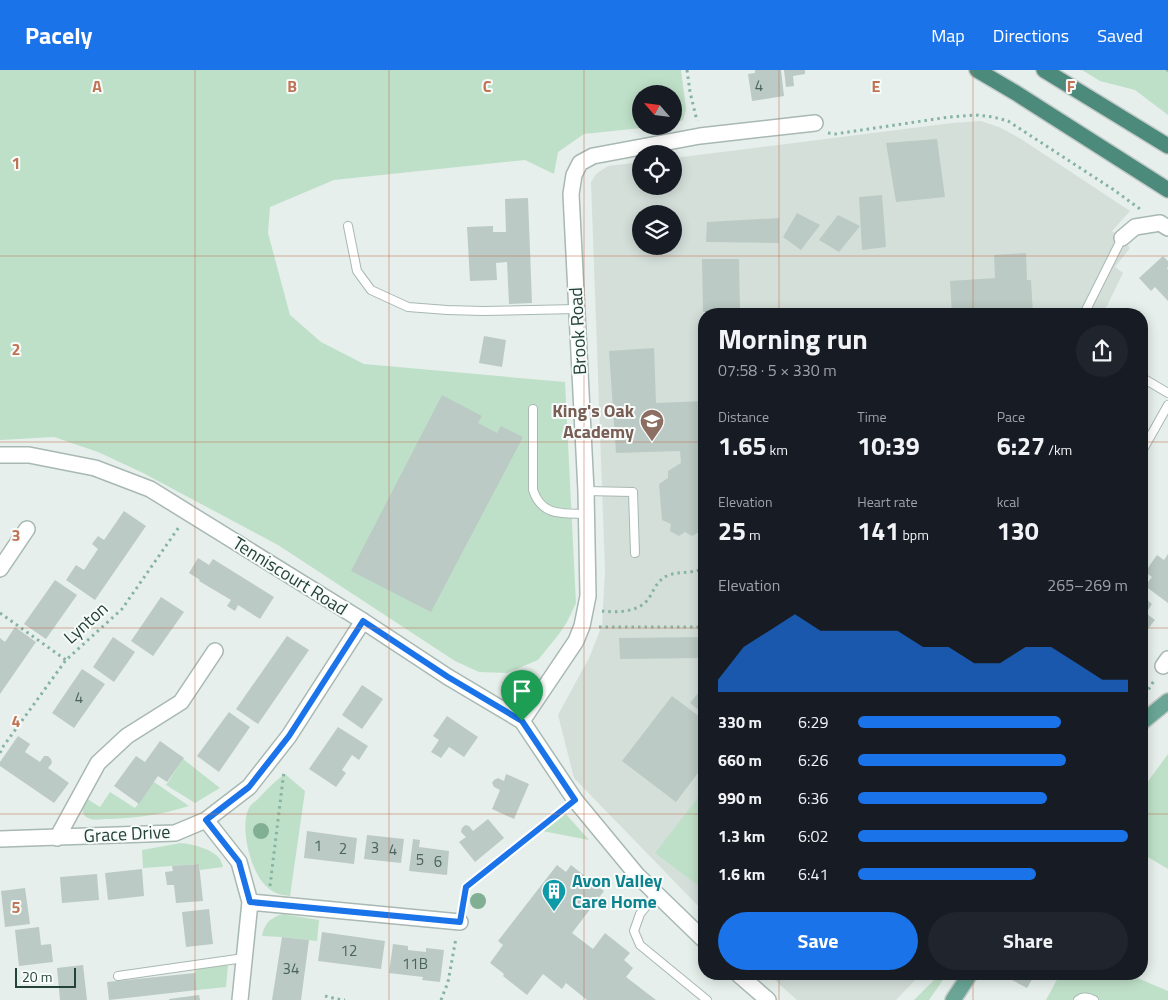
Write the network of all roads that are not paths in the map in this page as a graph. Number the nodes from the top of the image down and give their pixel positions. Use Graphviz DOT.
graph roads {
  1 [pos="977,70"];
  2 [pos="1044,70"];
  3 [pos="808,124"];
  4 [pos="1168,146"];
  5 [pos="1168,190"];
  6 [pos="348,226"];
  7 [pos="1164,226"];
  8 [pos="1122,238"];
  9 [pos="1087,308"];
  10 [pos="577,309"];
  11 [pos="1148,381"];
  12 [pos="1168,393"];
  13 [pos="1168,406"];
  14 [pos="533,409"];
  15 [pos="1148,441"];
  16 [pos="0,455"];
  17 [pos="586,491"];
  18 [pos="586,514"];
  19 [pos="27,529"];
  20 [pos="635,553"];
  21 [pos="0,569"];
  22 [pos="363,621"];
  23 [pos="215,651"];
  24 [pos="1168,701"];
  25 [pos="1148,717"];
  26 [pos="522,721"];
  27 [pos="206,820"];
  28 [pos="57,838"];
  29 [pos="0,839"];
  30 [pos="656,894"];
  31 [pos="250,902"];
  32 [pos="460,922"];
  33 [pos="698,934"];
  34 [pos="244,958"];
  35 [pos="118,976"];
  36 [pos="745,980"];
  37 [pos="966,980"];
  38 [pos="240,1000"];
  39 [pos="707,1000"];
  40 [pos="768,1000"];
  41 [pos="953,1000"];
  42 [pos="1078,1000"];
  43 [pos="1094,1000"];
  1 -- 5 [label="highway"];
  2 -- 4 [label="highway"];
  3 -- 10 [label="street, Brook Road"];
  6 -- 10 [label="lane"];
  7 -- 8 [label="street"];
  8 -- 9 [label="lane"];
  10 -- 17 [label="street, Brook Road"];
  11 -- 12 [label="lane"];
  13 -- 15 [label="lane"];
  14 -- 18 [label="lane"];
  16 -- 22 [label="street, Tenniscourt Road"];
  17 -- 18 [label="street, Brook Road"];
  17 -- 20 [label="lane"];
  18 -- 26 [label="street, Brook Road"];
  19 -- 21 [label="street"];
  22 -- 26 [label="street, Tenniscourt Road"];
  22 -- 27 [label="street, Grace Drive"];
  23 -- 28 [label="street"];
  24 -- 25 [label="main road"];
  26 -- 30 [label="street, Tenniscourt Road"];
  27 -- 28 [label="street, Grace Drive"];
  27 -- 31 [label="street"];
  28 -- 29 [label="street, Grace Drive"];
  30 -- 33 [label="street, Tenniscourt Road"];
  30 -- 39 [label="lane"];
  31 -- 32 [label="street"];
  31 -- 34 [label="street"];
  34 -- 35 [label="lane"];
  34 -- 38 [label="street"];
  36 -- 40 [label="street"];
  37 -- 41 [label="main road"];
  42 -- 43 [label="lane"];
}
